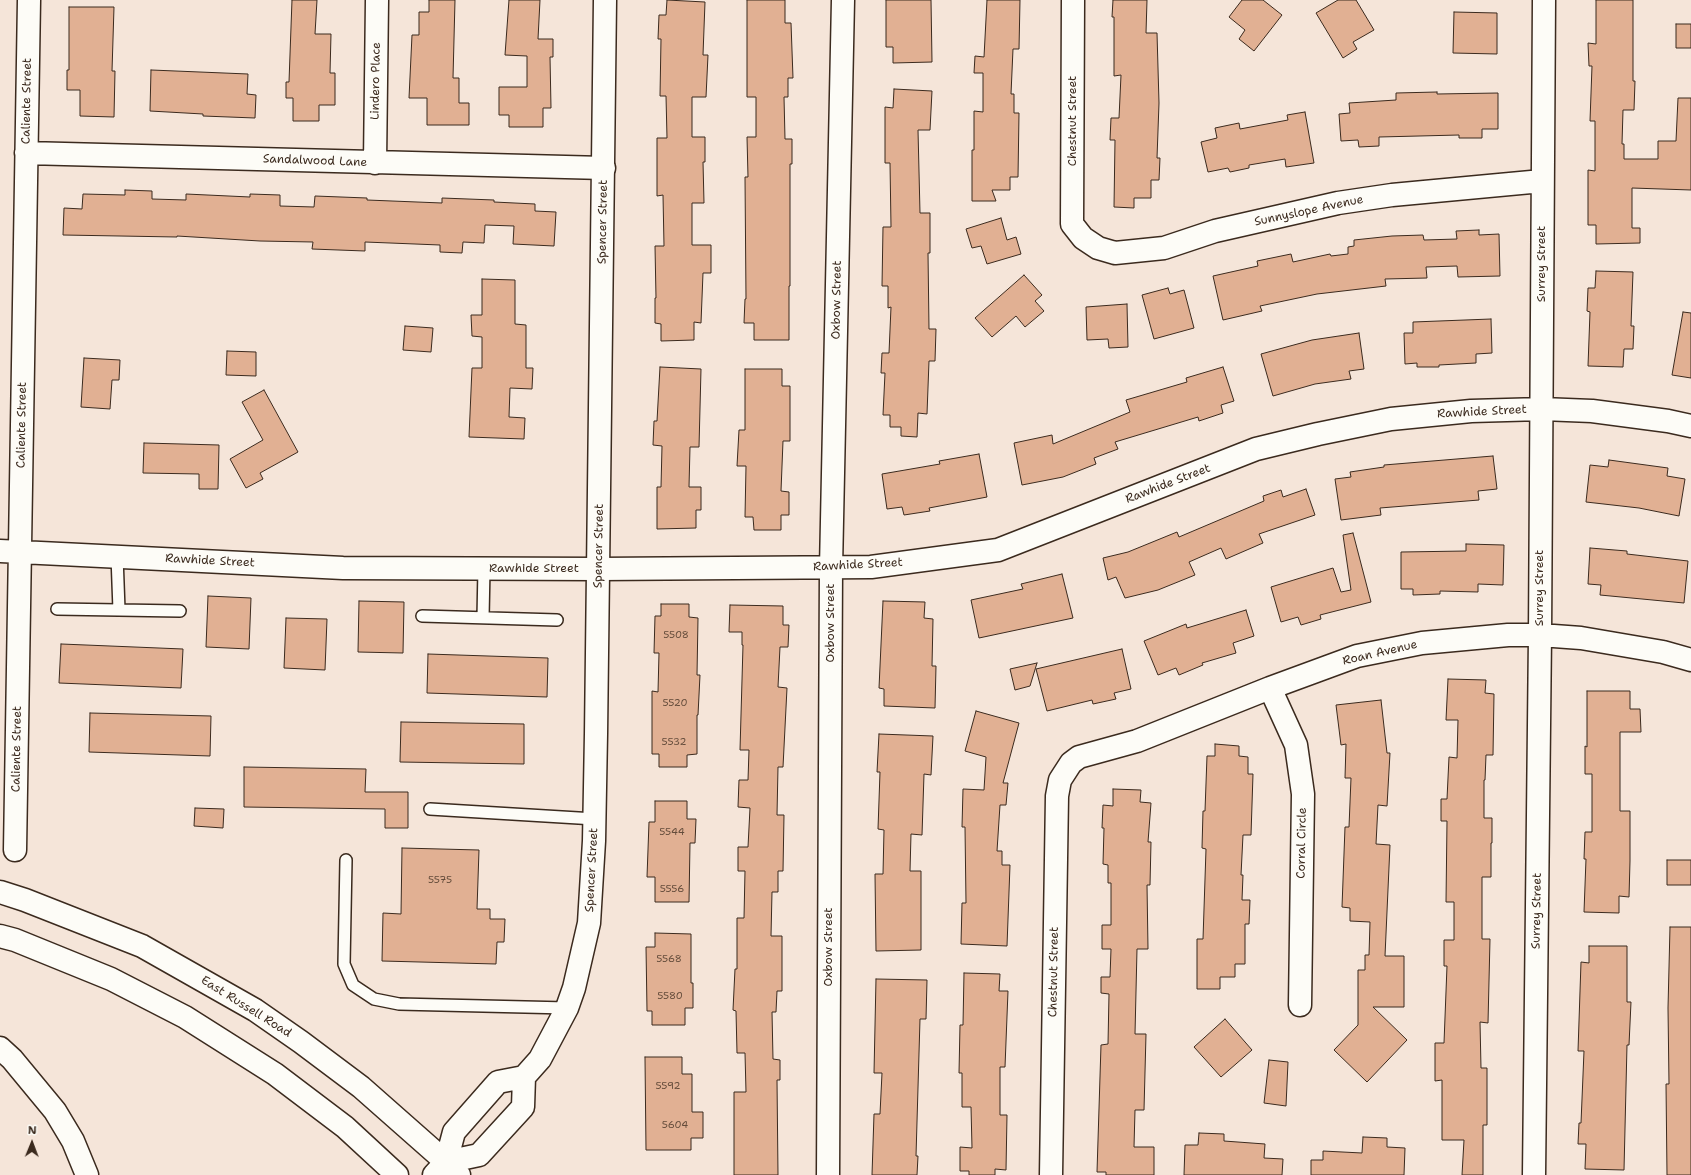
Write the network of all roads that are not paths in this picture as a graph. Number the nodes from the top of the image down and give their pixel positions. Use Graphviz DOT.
graph roads {
  1 [pos="29,0"];
  2 [pos="377,0"];
  3 [pos="605,0"];
  4 [pos="843,0"];
  5 [pos="1073,0"];
  6 [pos="1544,0"];
  7 [pos="26,153"];
  8 [pos="375,163"];
  9 [pos="604,168"];
  10 [pos="1542,181"];
  11 [pos="1083,238"];
  12 [pos="1542,409"];
  13 [pos="1691,426"];
  14 [pos="10,552"];
  15 [pos="117,556"];
  16 [pos="484,568"];
  17 [pos="832,568"];
  18 [pos="599,569"];
  19 [pos="57,609"];
  20 [pos="118,610"];
  21 [pos="180,612"];
  22 [pos="422,616"];
  23 [pos="483,618"];
  24 [pos="557,620"];
  25 [pos="1540,635"];
  26 [pos="1691,660"];
  27 [pos="1270,688"];
  28 [pos="1066,771"];
  29 [pos="430,809"];
  30 [pos="595,819"];
  31 [pos="15,850"];
  32 [pos="346,860"];
  33 [pos="0,892"];
  34 [pos="0,936"];
  35 [pos="1300,1005"];
  36 [pos="566,1008"];
  37 [pos="0,1048"];
  38 [pos="524,1077"];
  39 [pos="446,1171"];
  40 [pos="87,1175"];
  41 [pos="397,1175"];
  42 [pos="828,1175"];
  43 [pos="1051,1175"];
  44 [pos="1534,1175"];
  1 -- 7 [label="street, Caliente Street"];
  2 -- 8 [label="street, Lindero Place"];
  3 -- 9 [label="street, Spencer Street"];
  4 -- 17 [label="street, Oxbow Street"];
  5 -- 11 [label="street, Chestnut Street"];
  6 -- 10 [label="street, Surrey Street"];
  7 -- 8 [label="street, Sandalwood Lane"];
  7 -- 14 [label="street, Caliente Street"];
  8 -- 9 [label="street, Sandalwood Lane"];
  9 -- 18 [label="street, Spencer Street"];
  10 -- 11 [label="street, Sunnyslope Avenue"];
  10 -- 12 [label="street, Surrey Street"];
  12 -- 13 [label="street, Rawhide Street"];
  12 -- 17 [label="street, Rawhide Street"];
  12 -- 25 [label="street, Surrey Street"];
  14 -- 15 [label="street, Rawhide Street"];
  14 -- 31 [label="street, Caliente Street"];
  15 -- 16 [label="street, Rawhide Street"];
  15 -- 20 [label="lane"];
  16 -- 18 [label="street, Rawhide Street"];
  16 -- 23 [label="lane"];
  17 -- 18 [label="street, Rawhide Street"];
  17 -- 42 [label="street, Oxbow Street"];
  18 -- 30 [label="street, Spencer Street"];
  19 -- 20 [label="lane"];
  20 -- 21 [label="lane"];
  22 -- 23 [label="lane"];
  23 -- 24 [label="lane"];
  25 -- 26 [label="street, Roan Avenue"];
  25 -- 27 [label="street, Roan Avenue"];
  25 -- 44 [label="street, Surrey Street"];
  27 -- 28 [label="street, Roan Avenue"];
  27 -- 35 [label="street, Corral Circle"];
  28 -- 43 [label="street, Chestnut Street"];
  29 -- 30 [label="lane"];
  30 -- 36 [label="street, Spencer Street"];
  32 -- 36 [label="lane"];
  33 -- 39 [label="street, East Russell Road"];
  34 -- 41 [label="street"];
  36 -- 38 [label="street, Spencer Street"];
  37 -- 40 [label="street"];
  38 -- 39 [label="street"];
  38 -- 39 [label="street"];
}
